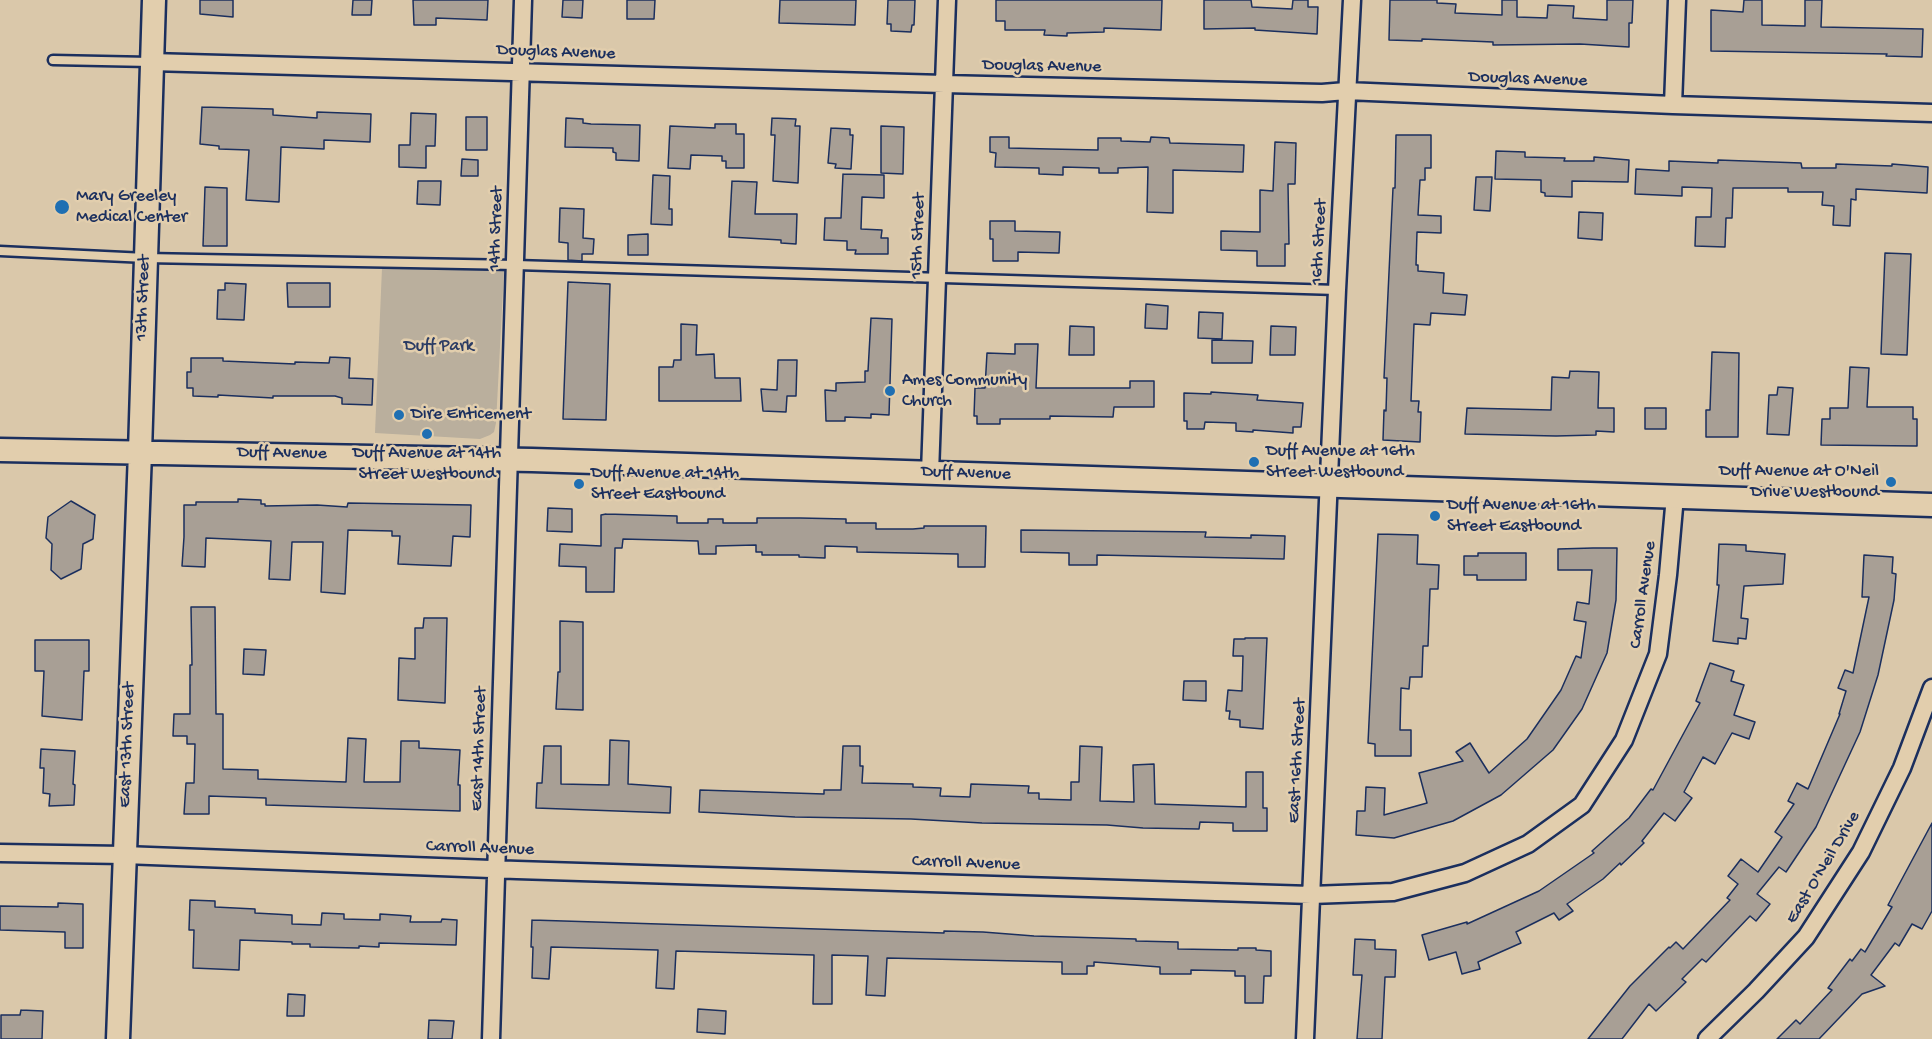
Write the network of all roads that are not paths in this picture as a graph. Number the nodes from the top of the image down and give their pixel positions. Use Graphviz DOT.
graph roads {
  1 [pos="153,0"];
  2 [pos="523,0"];
  3 [pos="947,0"];
  4 [pos="1352,0"];
  5 [pos="1677,0"];
  6 [pos="53,60"];
  7 [pos="151,62"];
  8 [pos="521,71"];
  9 [pos="944,84"];
  10 [pos="1346,91"];
  11 [pos="1673,105"];
  12 [pos="1932,113"];
  13 [pos="0,251"];
  14 [pos="146,258"];
  15 [pos="516,265"];
  16 [pos="937,278"];
  17 [pos="1337,290"];
  18 [pos="0,450"];
  19 [pos="140,452"];
  20 [pos="510,460"];
  21 [pos="930,473"];
  22 [pos="1329,486"];
  23 [pos="1675,496"];
  24 [pos="1932,505"];
  25 [pos="1932,688"];
  26 [pos="0,853"];
  27 [pos="124,855"];
  28 [pos="496,869"];
  29 [pos="1311,895"];
  30 [pos="118,1039"];
  31 [pos="491,1039"];
  32 [pos="1305,1039"];
  33 [pos="1707,1039"];
  1 -- 7 [label="main road, 13th Street"];
  2 -- 8 [label="street, 14th Street"];
  3 -- 9 [label="street, 15th Street"];
  4 -- 10 [label="street, 16th Street"];
  5 -- 11 [label="street"];
  6 -- 7 [label="lane"];
  7 -- 8 [label="street, Douglas Avenue"];
  7 -- 14 [label="main road, 13th Street"];
  8 -- 9 [label="street, Douglas Avenue"];
  8 -- 15 [label="street, 14th Street"];
  9 -- 10 [label="street, Douglas Avenue"];
  9 -- 16 [label="street, 15th Street"];
  10 -- 11 [label="street, Douglas Avenue"];
  10 -- 17 [label="street, 16th Street"];
  11 -- 12 [label="street, Douglas Avenue"];
  13 -- 14 [label="lane"];
  14 -- 15 [label="lane"];
  14 -- 19 [label="main road, 13th Street"];
  15 -- 16 [label="lane"];
  15 -- 20 [label="street, 14th Street"];
  16 -- 17 [label="lane"];
  16 -- 21 [label="street, 15th Street"];
  17 -- 22 [label="street, 16th Street"];
  18 -- 19 [label="main road, Duff Avenue"];
  19 -- 20 [label="main road, Duff Avenue"];
  19 -- 27 [label="main road, East 13th Street"];
  20 -- 21 [label="main road, Duff Avenue"];
  20 -- 28 [label="street, East 14th Street"];
  21 -- 22 [label="main road, Duff Avenue"];
  22 -- 23 [label="main road, Duff Avenue"];
  22 -- 29 [label="street, East 16th Street"];
  23 -- 24 [label="main road, Duff Avenue"];
  23 -- 29 [label="street, Carroll Avenue"];
  25 -- 33 [label="street, East O'Neil Drive"];
  26 -- 27 [label="street, Carroll Avenue"];
  27 -- 28 [label="street, Carroll Avenue"];
  27 -- 30 [label="main road, East 13th Street"];
  28 -- 29 [label="street, Carroll Avenue"];
  28 -- 31 [label="street, East 14th Street"];
  29 -- 32 [label="street, East 16th Street"];
}
